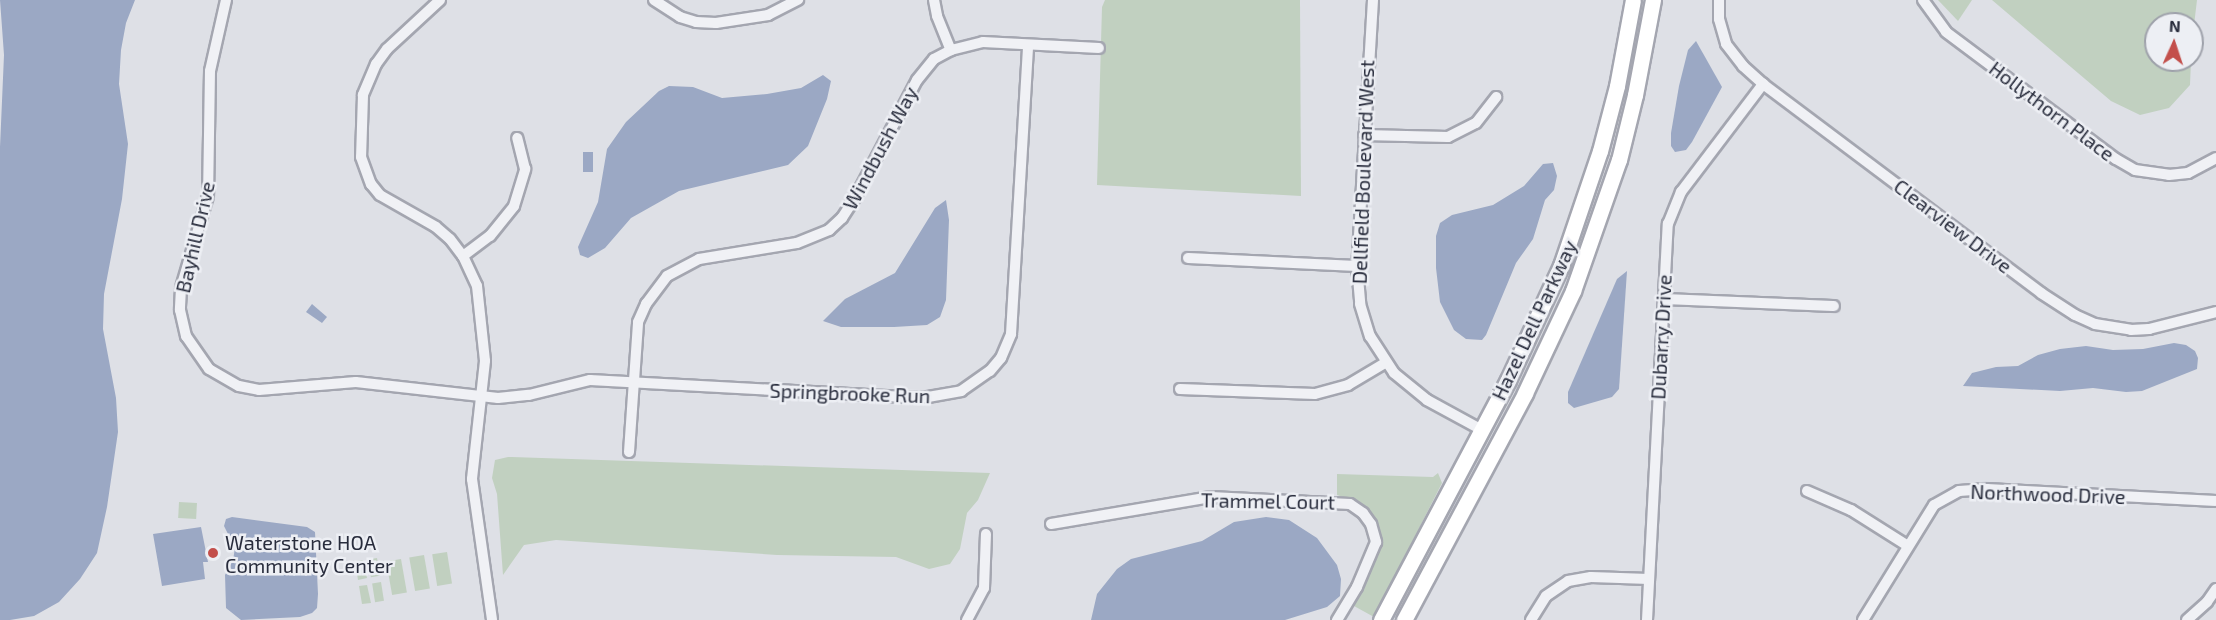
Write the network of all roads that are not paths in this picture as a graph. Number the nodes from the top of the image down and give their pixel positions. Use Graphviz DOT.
graph roads {
  1 [pos="226,0"];
  2 [pos="440,0"];
  3 [pos="654,0"];
  4 [pos="798,0"];
  5 [pos="934,0"];
  6 [pos="1373,0"];
  7 [pos="1633,0"];
  8 [pos="1653,0"];
  9 [pos="1719,0"];
  10 [pos="1923,0"];
  11 [pos="1028,45"];
  12 [pos="1099,48"];
  13 [pos="951,50"];
  14 [pos="1767,87"];
  15 [pos="1496,98"];
  16 [pos="1364,135"];
  17 [pos="517,138"];
  18 [pos="2216,158"];
  19 [pos="463,256"];
  20 [pos="1188,258"];
  21 [pos="1357,266"];
  22 [pos="1664,298"];
  23 [pos="1834,306"];
  24 [pos="2216,312"];
  25 [pos="1385,363"];
  26 [pos="633,382"];
  27 [pos="1180,388"];
  28 [pos="481,396"];
  29 [pos="1482,430"];
  30 [pos="629,452"];
  31 [pos="1807,491"];
  32 [pos="2216,501"];
  33 [pos="1051,524"];
  34 [pos="986,534"];
  35 [pos="1908,546"];
  36 [pos="1649,579"];
  37 [pos="2216,589"];
  38 [pos="492,620"];
  39 [pos="967,620"];
  40 [pos="1337,620"];
  41 [pos="1381,620"];
  42 [pos="1404,620"];
  43 [pos="1531,620"];
  44 [pos="1647,620"];
  45 [pos="1863,620"];
  46 [pos="2187,620"];
  1 -- 28 [label="street, Bayhill Drive"];
  2 -- 19 [label="street"];
  3 -- 4 [label="street"];
  5 -- 13 [label="street"];
  6 -- 16 [label="street, Dellfield Boulevard West"];
  7 -- 29 [label="main road, Hazel Dell Parkway"];
  8 -- 42 [label="main road, Hazel Dell Parkway"];
  9 -- 14 [label="street, Clearview Drive"];
  10 -- 18 [label="street, Hollythorn Place"];
  11 -- 12 [label="street, Windbush Way"];
  11 -- 13 [label="street, Windbush Way"];
  11 -- 26 [label="street, Springbrooke Run"];
  13 -- 26 [label="street, Windbush Way"];
  14 -- 22 [label="street, Dubarry Drive"];
  14 -- 24 [label="street, Clearview Drive"];
  15 -- 16 [label="street"];
  16 -- 21 [label="street, Dellfield Boulevard West"];
  17 -- 19 [label="street"];
  19 -- 28 [label="street"];
  20 -- 21 [label="street"];
  21 -- 25 [label="street, Dellfield Boulevard West"];
  22 -- 23 [label="street"];
  22 -- 36 [label="street, Dubarry Drive"];
  25 -- 27 [label="street"];
  25 -- 29 [label="street, Dellfield Boulevard West"];
  26 -- 28 [label="street, Springbrooke Run"];
  26 -- 30 [label="street, Windbush Way"];
  28 -- 38 [label="street"];
  29 -- 41 [label="main road, Hazel Dell Parkway"];
  31 -- 35 [label="street"];
  32 -- 35 [label="street, Northwood Drive"];
  33 -- 40 [label="street, Trammel Court"];
  34 -- 39 [label="street"];
  35 -- 45 [label="street, Northwood Drive"];
  36 -- 43 [label="street"];
  36 -- 44 [label="street, Dubarry Drive"];
  37 -- 46 [label="street"];
}
